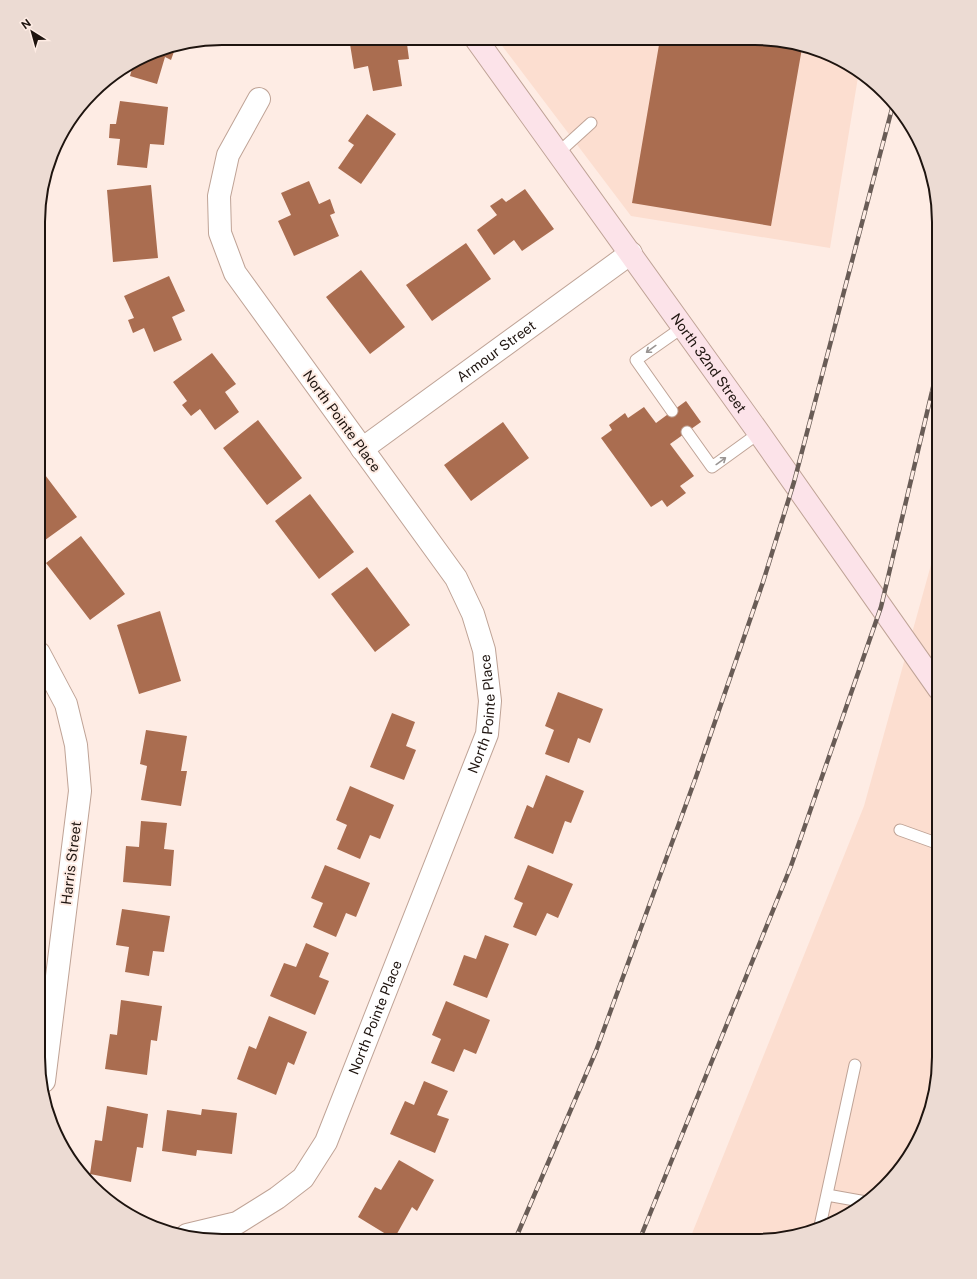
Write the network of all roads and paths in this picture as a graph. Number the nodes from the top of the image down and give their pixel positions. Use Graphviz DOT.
graph roads {
  1 [pos="480,45"];
  2 [pos="259,99"];
  3 [pos="590,122"];
  4 [pos="558,153"];
  5 [pos="631,253"];
  6 [pos="683,327"];
  7 [pos="672,411"];
  8 [pos="688,432"];
  9 [pos="759,433"];
  10 [pos="362,449"];
  11 [pos="45,664"];
  12 [pos="932,679"];
  13 [pos="900,830"];
  14 [pos="932,841"];
  15 [pos="855,1066"];
  16 [pos="45,1070"];
  17 [pos="827,1195"];
  18 [pos="858,1201"];
  19 [pos="821,1220"];
  20 [pos="200,1232"];
  1 -- 4 [label="street, North 32nd Street"];
  2 -- 10 [label="street, North Pointe Place"];
  3 -- 4 [label="lane"];
  4 -- 5 [label="street, North 32nd Street"];
  5 -- 6 [label="street, North 32nd Street"];
  5 -- 10 [label="street, Armour Street"];
  6 -- 7 [label="lane, one-way"];
  6 -- 9 [label="street, North 32nd Street"];
  8 -- 9 [label="lane, one-way"];
  9 -- 12 [label="street, North 32nd Street"];
  10 -- 20 [label="street, North Pointe Place"];
  11 -- 16 [label="street, Harris Street"];
  13 -- 14 [label="lane"];
  15 -- 17 [label="lane"];
  17 -- 18 [label="lane"];
  17 -- 19 [label="lane"];
}
